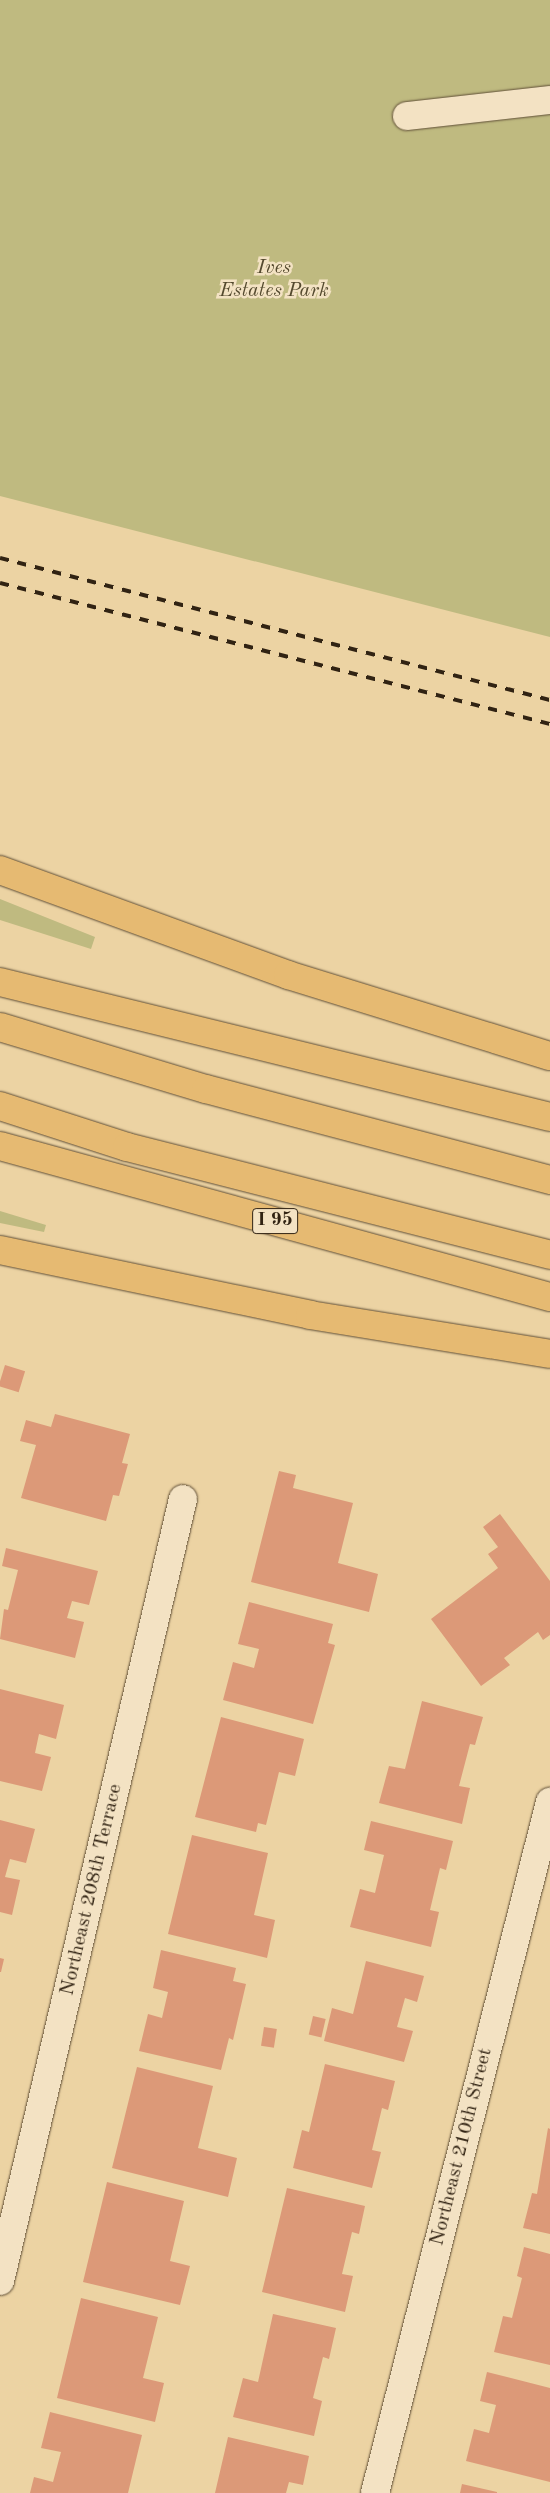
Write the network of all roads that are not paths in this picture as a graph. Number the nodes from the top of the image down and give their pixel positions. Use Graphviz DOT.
graph roads {
  1 [pos="550,100"];
  2 [pos="407,116"];
  3 [pos="0,870"];
  4 [pos="0,982"];
  5 [pos="0,1027"];
  6 [pos="550,1056"];
  7 [pos="0,1106"];
  8 [pos="550,1117"];
  9 [pos="0,1146"];
  10 [pos="550,1180"];
  11 [pos="0,1250"];
  12 [pos="550,1255"];
  13 [pos="550,1297"];
  14 [pos="550,1354"];
  15 [pos="183,1499"];
  16 [pos="550,1802"];
  17 [pos="0,2281"];
  18 [pos="374,2493"];
  1 -- 2 [label="street"];
  3 -- 6 [label="highway"];
  4 -- 8 [label="highway"];
  5 -- 10 [label="highway"];
  7 -- 12 [label="highway"];
  9 -- 13 [label="highway, I 95"];
  11 -- 14 [label="highway"];
  15 -- 17 [label="street, Northeast 208th Terrace"];
  16 -- 18 [label="street, Northeast 210th Street"];
}
